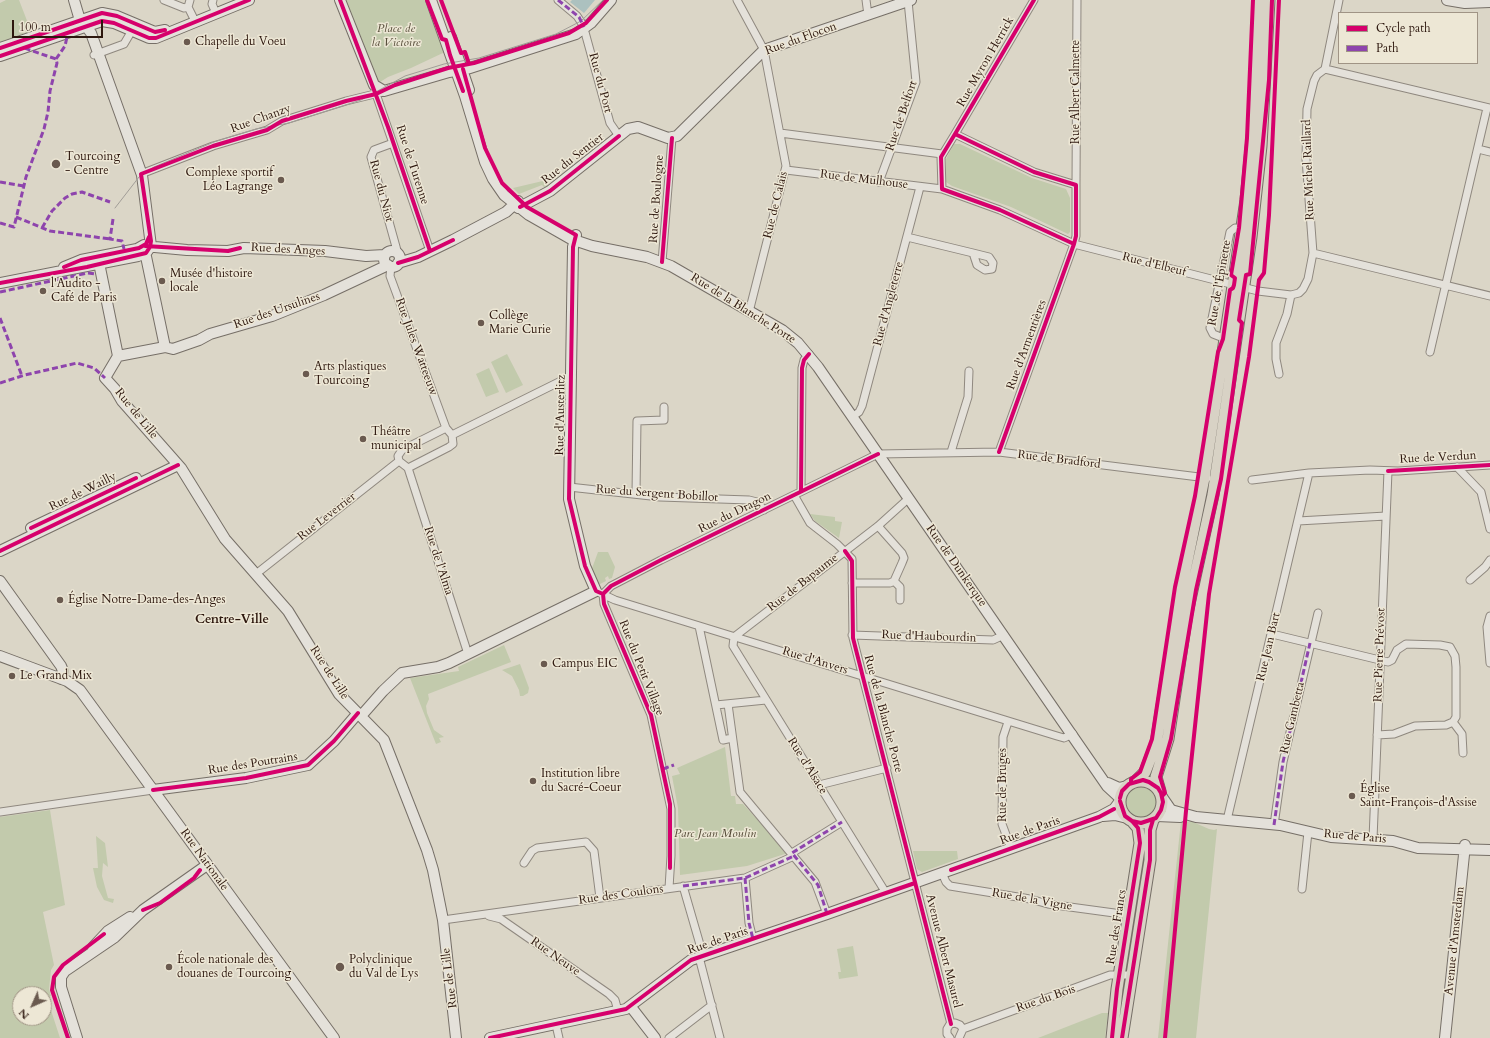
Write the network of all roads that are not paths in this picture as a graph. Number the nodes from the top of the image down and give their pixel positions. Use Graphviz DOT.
graph roads {
  1 [pos="68,0"];
  2 [pos="74,0"];
  3 [pos="164,0"];
  4 [pos="213,0"];
  5 [pos="249,0"];
  6 [pos="340,0"];
  7 [pos="431,0"];
  8 [pos="436,0"];
  9 [pos="558,0"];
  10 [pos="611,0"];
  11 [pos="737,0"];
  12 [pos="866,0"];
  13 [pos="1034,0"];
  14 [pos="1077,0"];
  15 [pos="1259,0"];
  16 [pos="1269,0"];
  17 [pos="1339,0"];
  18 [pos="1448,0"];
  19 [pos="909,1"];
  20 [pos="1469,2"];
  21 [pos="1490,2"];
  22 [pos="189,4"];
  23 [pos="216,13"];
  24 [pos="868,15"];
  25 [pos="195,21"];
  26 [pos="81,24"];
  27 [pos="134,27"];
  28 [pos="585,28"];
  29 [pos="0,48"];
  30 [pos="764,50"];
  31 [pos="96,54"];
  32 [pos="0,56"];
  33 [pos="1325,69"];
  34 [pos="459,70"];
  35 [pos="375,90"];
  36 [pos="1488,108"];
  37 [pos="780,133"];
  38 [pos="955,134"];
  39 [pos="619,136"];
  40 [pos="672,138"];
  41 [pos="393,143"];
  42 [pos="892,147"];
  43 [pos="1478,149"];
  44 [pos="1490,152"];
  45 [pos="942,154"];
  46 [pos="786,170"];
  47 [pos="141,174"];
  48 [pos="879,182"];
  49 [pos="1076,185"];
  50 [pos="920,187"];
  51 [pos="942,190"];
  52 [pos="516,203"];
  53 [pos="1243,229"];
  54 [pos="907,237"];
  55 [pos="575,238"];
  56 [pos="1074,244"];
  57 [pos="147,245"];
  58 [pos="430,249"];
  59 [pos="973,253"];
  60 [pos="1313,253"];
  61 [pos="393,259"];
  62 [pos="98,260"];
  63 [pos="662,262"];
  64 [pos="1219,281"];
  65 [pos="0,283"];
  66 [pos="1446,285"];
  67 [pos="1239,286"];
  68 [pos="1291,295"];
  69 [pos="1490,296"];
  70 [pos="749,312"];
  71 [pos="1226,340"];
  72 [pos="165,347"];
  73 [pos="1430,352"];
  74 [pos="809,354"];
  75 [pos="118,356"];
  76 [pos="969,371"];
  77 [pos="1279,374"];
  78 [pos="572,377"];
  79 [pos="664,407"];
  80 [pos="852,416"];
  81 [pos="446,428"];
  82 [pos="452,435"];
  83 [pos="951,452"];
  84 [pos="999,452"];
  85 [pos="878,454"];
  86 [pos="399,461"];
  87 [pos="176,462"];
  88 [pos="1490,465"];
  89 [pos="1457,467"];
  90 [pos="408,468"];
  91 [pos="1388,471"];
  92 [pos="1309,473"];
  93 [pos="1204,478"];
  94 [pos="1216,479"];
  95 [pos="1252,480"];
  96 [pos="569,487"];
  97 [pos="798,493"];
  98 [pos="636,494"];
  99 [pos="909,498"];
  100 [pos="764,510"];
  101 [pos="1386,516"];
  102 [pos="1298,521"];
  103 [pos="878,526"];
  104 [pos="1490,529"];
  105 [pos="0,543"];
  106 [pos="845,550"];
  107 [pos="0,551"];
  108 [pos="1490,560"];
  109 [pos="256,574"];
  110 [pos="1470,580"];
  111 [pos="0,581"];
  112 [pos="894,581"];
  113 [pos="852,584"];
  114 [pos="599,592"];
  115 [pos="900,600"];
  116 [pos="1318,613"];
  117 [pos="1490,616"];
  118 [pos="699,626"];
  119 [pos="852,634"];
  120 [pos="1272,634"];
  121 [pos="1004,635"];
  122 [pos="734,637"];
  123 [pos="1310,643"];
  124 [pos="468,654"];
  125 [pos="0,656"];
  126 [pos="1381,660"];
  127 [pos="1490,663"];
  128 [pos="863,676"];
  129 [pos="61,678"];
  130 [pos="766,700"];
  131 [pos="728,704"];
  132 [pos="716,705"];
  133 [pos="361,716"];
  134 [pos="1008,722"];
  135 [pos="1453,722"];
  136 [pos="1073,734"];
  137 [pos="1377,734"];
  138 [pos="732,738"];
  139 [pos="1463,754"];
  140 [pos="887,768"];
  141 [pos="1103,778"];
  142 [pos="1131,783"];
  143 [pos="818,785"];
  144 [pos="153,790"];
  145 [pos="1161,794"];
  146 [pos="1120,800"];
  147 [pos="0,812"];
  148 [pos="1099,817"];
  149 [pos="1196,817"];
  150 [pos="1155,818"];
  151 [pos="1130,820"];
  152 [pos="1227,820"];
  153 [pos="842,822"];
  154 [pos="1274,825"];
  155 [pos="1308,832"];
  156 [pos="1372,839"];
  157 [pos="1490,845"];
  158 [pos="1011,848"];
  159 [pos="1464,848"];
  160 [pos="1490,850"];
  161 [pos="793,855"];
  162 [pos="524,863"];
  163 [pos="207,865"];
  164 [pos="942,873"];
  165 [pos="745,878"];
  166 [pos="915,882"];
  167 [pos="683,886"];
  168 [pos="669,888"];
  169 [pos="1302,889"];
  170 [pos="886,893"];
  171 [pos="600,898"];
  172 [pos="827,914"];
  173 [pos="483,915"];
  174 [pos="1129,915"];
  175 [pos="443,920"];
  176 [pos="753,939"];
  177 [pos="701,956"];
  178 [pos="1125,975"];
  179 [pos="712,1005"];
  180 [pos="631,1007"];
  181 [pos="618,1011"];
  182 [pos="951,1024"];
  183 [pos="556,1025"];
  184 [pos="963,1029"];
  185 [pos="77,1038"];
  186 [pos="334,1038"];
  187 [pos="456,1038"];
  188 [pos="490,1038"];
  189 [pos="559,1038"];
  190 [pos="655,1038"];
  191 [pos="669,1038"];
  192 [pos="720,1038"];
  193 [pos="948,1038"];
  194 [pos="960,1038"];
  195 [pos="1112,1038"];
  196 [pos="1122,1038"];
  197 [pos="1445,1038"];
  1 -- 26 [label="main road"];
  2 -- 26 [label="main road"];
  3 -- 22 [label="street"];
  4 -- 23 [label="street"];
  5 -- 23 [label="main road"];
  6 -- 35 [label="main road"];
  7 -- 34 [label="main road"];
  8 -- 34 [label="main road"];
  9 -- 28 [label="street"];
  10 -- 28 [label="main road"];
  11 -- 30 [label="street, Rue de Calais"];
  12 -- 24 [label="street"];
  13 -- 38 [label="street, Rue Myron Herrick"];
  14 -- 49 [label="street, Rue Albert Calmette"];
  15 -- 53 [label="main road"];
  16 -- 67 [label="main road"];
  17 -- 33 [label="street, Rue Michel Raillard"];
  18 -- 20 [label="main road"];
  19 -- 24 [label="main road, Rue du Flocon"];
  19 -- 42 [label="street, Rue de Belfort"];
  20 -- 21 [label="main road"];
  22 -- 25 [label="street"];
  23 -- 25 [label="main road"];
  24 -- 30 [label="main road, Rue du Flocon"];
  25 -- 27 [label="main road"];
  26 -- 27 [label="main road"];
  26 -- 29 [label="main road"];
  26 -- 31 [label="main road"];
  26 -- 32 [label="main road"];
  27 -- 31 [label="street"];
  28 -- 34 [label="main road"];
  28 -- 39 [label="street, Rue du Port"];
  30 -- 37 [label="street, Rue de Calais"];
  30 -- 40 [label="main road, Rue du Flocon"];
  31 -- 47 [label="main road"];
  33 -- 36 [label="street"];
  33 -- 60 [label="street, Rue Michel Raillard"];
  34 -- 35 [label="main road"];
  34 -- 52 [label="main road, Rue de la Blanche Porte"];
  35 -- 41 [label="street, Rue de Turenne"];
  35 -- 47 [label="street, Rue Chanzy"];
  36 -- 43 [label="street"];
  37 -- 42 [label="street"];
  37 -- 46 [label="street, Rue de Calais"];
  38 -- 45 [label="street, Rue Myron Herrick"];
  38 -- 49 [label="street"];
  39 -- 40 [label="main road, Rue du Sentier"];
  39 -- 52 [label="main road, Rue du Sentier"];
  40 -- 63 [label="street, Rue de Boulogne"];
  41 -- 58 [label="street, Rue de Turenne"];
  41 -- 61 [label="street, Rue du Niot"];
  42 -- 45 [label="street"];
  42 -- 48 [label="street, Rue de Belfort"];
  43 -- 44 [label="street"];
  43 -- 66 [label="street"];
  45 -- 51 [label="street"];
  46 -- 48 [label="street, Rue de Mulhouse"];
  46 -- 70 [label="street, Rue de Calais"];
  47 -- 57 [label="main road"];
  48 -- 50 [label="street, Rue de Mulhouse"];
  49 -- 56 [label="street, Rue Albert Calmette"];
  50 -- 51 [label="street, Rue de Mulhouse"];
  50 -- 54 [label="street, Rue d'Angleterre"];
  51 -- 56 [label="street, Rue de Mulhouse"];
  52 -- 55 [label="main road, Rue de la Blanche Porte"];
  52 -- 58 [label="main road, Rue des Ursulines"];
  53 -- 64 [label="street, Rue de l'Épinette"];
  53 -- 67 [label="main road"];
  54 -- 59 [label="street"];
  54 -- 80 [label="street, Rue d'Angleterre"];
  55 -- 63 [label="main road, Rue de la Blanche Porte"];
  55 -- 78 [label="main road, Rue d'Austerlitz"];
  56 -- 64 [label="street, Rue d'Elbeuf"];
  56 -- 84 [label="street, Rue d'Armentières"];
  57 -- 61 [label="main road, Rue des Anges"];
  57 -- 62 [label="main road"];
  57 -- 72 [label="main road"];
  58 -- 61 [label="main road, Rue des Ursulines"];
  60 -- 66 [label="street"];
  60 -- 68 [label="street, Rue Michel Raillard"];
  61 -- 72 [label="main road, Rue des Ursulines"];
  61 -- 81 [label="street, Rue Jules Watteeuw"];
  62 -- 65 [label="main road"];
  62 -- 75 [label="main road"];
  63 -- 70 [label="main road, Rue de la Blanche Porte"];
  64 -- 67 [label="street, Rue d'Elbeuf"];
  64 -- 71 [label="street, Rue de l'Épinette"];
  66 -- 69 [label="street"];
  66 -- 73 [label="street"];
  67 -- 68 [label="street"];
  67 -- 71 [label="main road"];
  67 -- 94 [label="main road"];
  68 -- 77 [label="street"];
  70 -- 74 [label="main road, Rue de la Blanche Porte"];
  71 -- 93 [label="main road"];
  72 -- 75 [label="main road, Rue des Ursulines"];
  74 -- 80 [label="main road, Rue de Dunkerque"];
  74 -- 97 [label="street"];
  75 -- 87 [label="main road, Rue de Lille"];
  76 -- 83 [label="street"];
  78 -- 82 [label="street"];
  78 -- 96 [label="main road, Rue d'Austerlitz"];
  79 -- 98 [label="street"];
  80 -- 85 [label="main road, Rue de Dunkerque"];
  81 -- 82 [label="street"];
  81 -- 86 [label="street, Rue Leverrier"];
  82 -- 90 [label="street"];
  83 -- 84 [label="street, Rue de Bradford"];
  83 -- 85 [label="street, Rue de Bradford"];
  84 -- 93 [label="street, Rue de Bradford"];
  85 -- 97 [label="street, Rue du Dragon"];
  85 -- 99 [label="main road, Rue de Dunkerque"];
  86 -- 90 [label="street"];
  86 -- 109 [label="street, Rue Leverrier"];
  87 -- 105 [label="main road, Rue de Wailly"];
  87 -- 107 [label="main road, Rue de Wailly"];
  87 -- 109 [label="main road, Rue de Lille"];
  88 -- 89 [label="street, Rue de Verdun"];
  89 -- 91 [label="street, Rue de Verdun"];
  89 -- 104 [label="street"];
  90 -- 124 [label="street, Rue de l'Alma"];
  91 -- 92 [label="street, Rue de Verdun"];
  91 -- 101 [label="street, Rue Pierre Prévost"];
  92 -- 95 [label="street, Rue de Verdun"];
  92 -- 102 [label="street, Rue Jean Bart"];
  93 -- 94 [label="street, Rue de Bradford"];
  93 -- 142 [label="main road"];
  94 -- 145 [label="main road"];
  96 -- 98 [label="street, Rue du Sergent Bobillot"];
  96 -- 114 [label="main road, Rue d'Austerlitz"];
  97 -- 100 [label="street, Rue du Dragon"];
  97 -- 106 [label="street"];
  98 -- 100 [label="street, Rue du Sergent Bobillot"];
  99 -- 103 [label="street, Rue de Bapaume"];
  99 -- 121 [label="main road, Rue de Dunkerque"];
  100 -- 114 [label="street, Rue du Dragon"];
  101 -- 102 [label="street"];
  101 -- 126 [label="street, Rue Pierre Prévost"];
  102 -- 120 [label="street, Rue Jean Bart"];
  103 -- 106 [label="street, Rue de Bapaume"];
  103 -- 112 [label="street"];
  106 -- 113 [label="street, Rue de la Blanche Porte"];
  106 -- 122 [label="street, Rue de Bapaume"];
  108 -- 110 [label="street"];
  109 -- 133 [label="main road, Rue de Lille"];
  111 -- 129 [label="main road"];
  112 -- 113 [label="street"];
  112 -- 115 [label="street"];
  113 -- 119 [label="street, Rue de la Blanche Porte"];
  114 -- 118 [label="street, Rue d'Anvers"];
  114 -- 124 [label="main road, Rue du Dragon"];
  114 -- 168 [label="street, Rue du Petit Village"];
  116 -- 123 [label="street, Rue Gambetta"];
  117 -- 127 [label="street"];
  118 -- 122 [label="street, Rue d'Anvers"];
  118 -- 132 [label="street"];
  119 -- 121 [label="street, Rue d'Haubourdin"];
  119 -- 128 [label="street, Rue de la Blanche Porte"];
  120 -- 123 [label="street"];
  120 -- 152 [label="street, Rue Jean Bart"];
  121 -- 136 [label="main road, Rue de Dunkerque"];
  122 -- 128 [label="street, Rue d'Anvers"];
  122 -- 130 [label="street, Rue d'Alsace"];
  123 -- 126 [label="street"];
  123 -- 154 [label="street, Rue Gambetta"];
  124 -- 133 [label="main road, Rue du Dragon"];
  125 -- 129 [label="main road"];
  126 -- 135 [label="street"];
  126 -- 137 [label="street, Rue Pierre Prévost"];
  128 -- 134 [label="street, Rue d'Anvers"];
  128 -- 140 [label="street, Rue de la Blanche Porte"];
  129 -- 144 [label="main road, Rue Nationale"];
  130 -- 131 [label="street"];
  130 -- 143 [label="street, Rue d'Alsace"];
  131 -- 132 [label="street"];
  131 -- 138 [label="street"];
  132 -- 138 [label="street"];
  133 -- 144 [label="main road, Rue des Poutrains"];
  133 -- 175 [label="main road, Rue de Lille"];
  134 -- 136 [label="street, Rue d'Anvers"];
  134 -- 158 [label="street, Rue de Bruges"];
  135 -- 137 [label="street"];
  135 -- 139 [label="street"];
  136 -- 141 [label="main road, Rue de Dunkerque"];
  137 -- 156 [label="street, Rue Pierre Prévost"];
  138 -- 161 [label="street"];
  140 -- 143 [label="street"];
  140 -- 166 [label="street, Rue de la Blanche Porte"];
  141 -- 142 [label="main road, Rue de Dunkerque"];
  141 -- 146 [label="main road, Rue de Dunkerque"];
  142 -- 145 [label="main road"];
  142 -- 146 [label="main road"];
  143 -- 153 [label="street, Rue d'Alsace"];
  144 -- 147 [label="street, Rue des Poutrains"];
  144 -- 163 [label="main road, Rue Nationale"];
  145 -- 149 [label="main road, Rue de Paris"];
  145 -- 150 [label="main road"];
  146 -- 148 [label="main road, Rue de Paris"];
  146 -- 151 [label="main road"];
  148 -- 151 [label="main road, Rue de Paris"];
  148 -- 158 [label="main road, Rue de Paris"];
  149 -- 150 [label="main road, Rue de Paris"];
  149 -- 152 [label="main road, Rue de Paris"];
  150 -- 151 [label="main road"];
  150 -- 178 [label="main road, Rue des Francs"];
  151 -- 174 [label="main road, Rue des Francs"];
  152 -- 154 [label="main road, Rue de Paris"];
  153 -- 161 [label="street, Rue des Coulons"];
  153 -- 170 [label="street, Rue d'Alsace"];
  154 -- 155 [label="main road, Rue de Paris"];
  155 -- 156 [label="main road, Rue de Paris"];
  155 -- 169 [label="street"];
  156 -- 159 [label="main road, Rue de Paris"];
  157 -- 159 [label="main road"];
  158 -- 164 [label="main road, Rue de Paris"];
  159 -- 160 [label="main road, Rue de Paris"];
  159 -- 197 [label="main road, Avenue d'Amsterdam"];
  161 -- 165 [label="street, Rue des Coulons"];
  161 -- 172 [label="street"];
  162 -- 171 [label="street"];
  163 -- 185 [label="main road"];
  163 -- 186 [label="main road, Rue Nationale"];
  164 -- 166 [label="main road, Rue de Paris"];
  164 -- 174 [label="street, Rue de la Vigne"];
  165 -- 167 [label="street, Rue des Coulons"];
  165 -- 176 [label="street"];
  166 -- 170 [label="main road, Rue de Paris"];
  166 -- 182 [label="street, Avenue Albert Masurel"];
  167 -- 168 [label="street, Rue des Coulons"];
  167 -- 177 [label="street"];
  168 -- 171 [label="street, Rue des Coulons"];
  170 -- 172 [label="main road, Rue de Paris"];
  171 -- 173 [label="street, Rue des Coulons"];
  172 -- 176 [label="main road, Rue de Paris"];
  173 -- 175 [label="street, Rue des Coulons"];
  173 -- 181 [label="street, Rue Neuve"];
  174 -- 178 [label="main road, Rue des Francs"];
  175 -- 187 [label="main road, Rue de Lille"];
  176 -- 177 [label="main road, Rue de Paris"];
  177 -- 179 [label="street"];
  177 -- 180 [label="main road, Rue de Paris"];
  178 -- 184 [label="street, Rue du Bois"];
  178 -- 195 [label="main road, Rue des Francs"];
  178 -- 196 [label="main road, Rue des Francs"];
  179 -- 191 [label="street"];
  179 -- 192 [label="street"];
  180 -- 181 [label="main road, Rue de Paris"];
  180 -- 190 [label="main road"];
  181 -- 183 [label="main road, Rue de Paris"];
  182 -- 184 [label="street"];
  182 -- 193 [label="street"];
  183 -- 188 [label="main road, Rue de Paris"];
  183 -- 189 [label="street"];
  184 -- 194 [label="street"];
}
